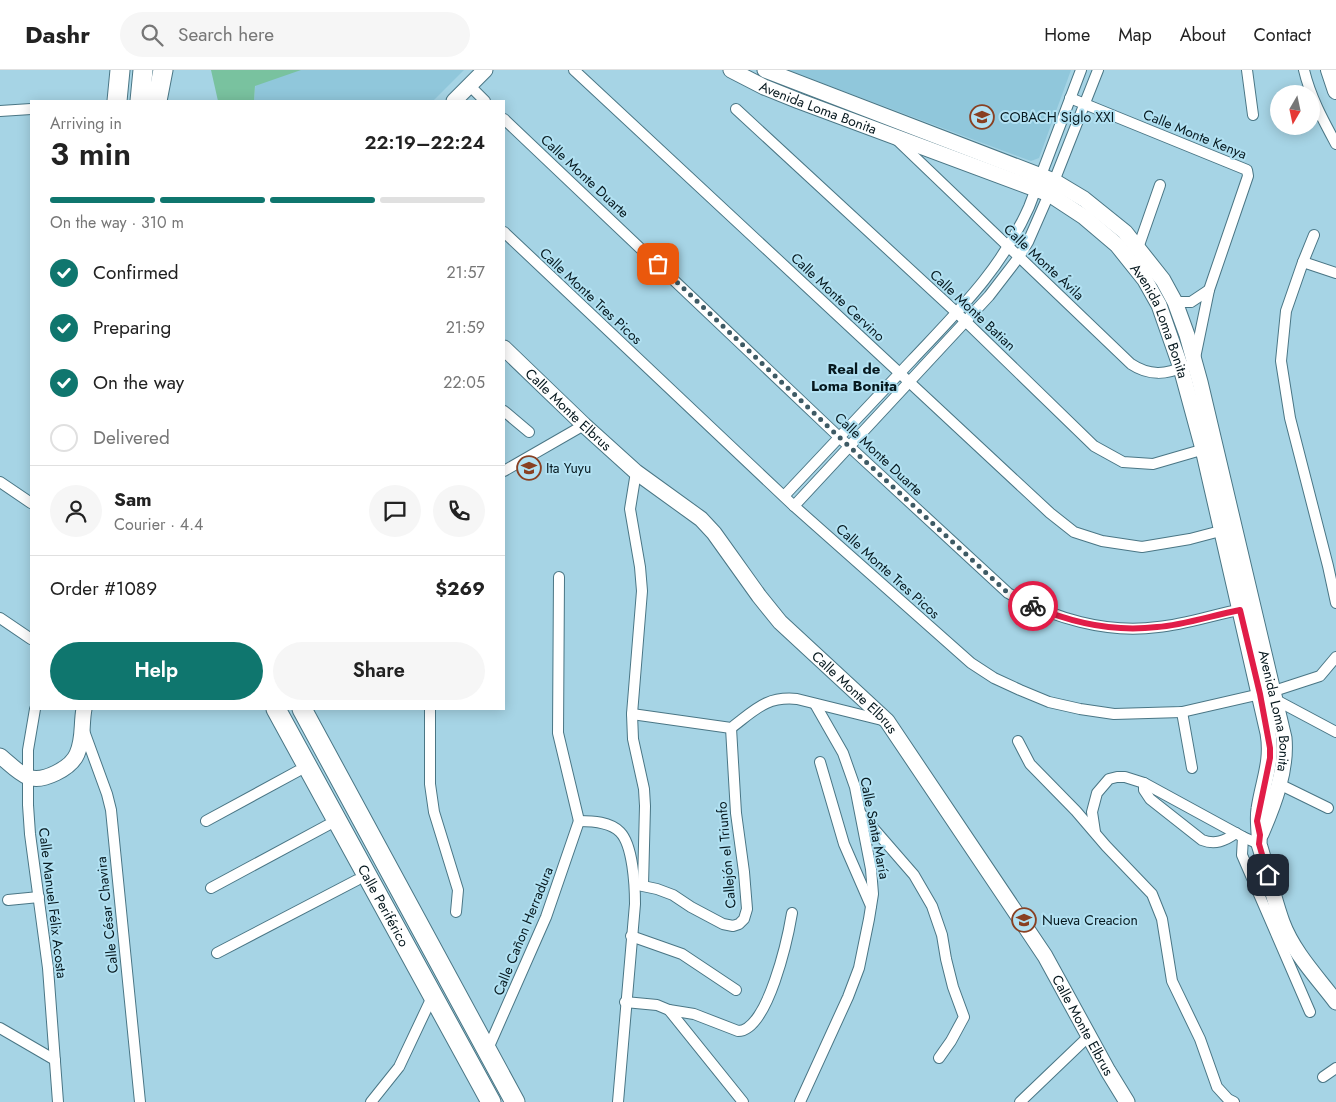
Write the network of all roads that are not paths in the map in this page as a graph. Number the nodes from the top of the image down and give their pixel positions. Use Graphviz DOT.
graph roads {
  1 [pos="120,70"];
  2 [pos="143,70"];
  3 [pos="163,70"];
  4 [pos="485,70"];
  5 [pos="574,70"];
  6 [pos="731,70"];
  7 [pos="765,70"];
  8 [pos="1081,70"];
  9 [pos="1098,70"];
  10 [pos="1247,70"];
  11 [pos="1304,70"];
  12 [pos="1329,70"];
  13 [pos="470,86"];
  14 [pos="1336,91"];
  15 [pos="1070,98"];
  16 [pos="116,100"];
  17 [pos="140,100"];
  18 [pos="157,100"];
  19 [pos="455,100"];
  20 [pos="485,100"];
  21 [pos="1085,104"];
  22 [pos="30,109"];
  23 [pos="736,110"];
  24 [pos="0,111"];
  25 [pos="1253,115"];
  26 [pos="505,120"];
  27 [pos="890,133"];
  28 [pos="1336,144"];
  29 [pos="1046,185"];
  30 [pos="1160,185"];
  31 [pos="505,233"];
  32 [pos="1314,235"];
  33 [pos="1008,248"];
  34 [pos="1138,248"];
  35 [pos="1019,257"];
  36 [pos="1302,262"];
  37 [pos="1336,273"];
  38 [pos="1209,290"];
  39 [pos="1175,302"];
  40 [pos="956,313"];
  41 [pos="965,321"];
  42 [pos="505,349"];
  43 [pos="1188,365"];
  44 [pos="900,373"];
  45 [pos="910,383"];
  46 [pos="505,413"];
  47 [pos="584,425"];
  48 [pos="529,432"];
  49 [pos="839,437"];
  50 [pos="850,446"];
  51 [pos="1209,447"];
  52 [pos="505,469"];
  53 [pos="636,472"];
  54 [pos="0,482"];
  55 [pos="784,496"];
  56 [pos="30,502"];
  57 [pos="794,506"];
  58 [pos="1229,528"];
  59 [pos="1332,564"];
  60 [pos="560,576"];
  61 [pos="1336,603"];
  62 [pos="1247,608"];
  63 [pos="0,618"];
  64 [pos="30,638"];
  65 [pos="1336,657"];
  66 [pos="1270,695"];
  67 [pos="815,704"];
  68 [pos="35,710"];
  69 [pos="84,710"];
  70 [pos="270,710"];
  71 [pos="277,710"];
  72 [pos="303,710"];
  73 [pos="430,710"];
  74 [pos="1182,712"];
  75 [pos="632,714"];
  76 [pos="887,722"];
  77 [pos="731,728"];
  78 [pos="84,730"];
  79 [pos="1336,732"];
  80 [pos="1018,741"];
  81 [pos="0,756"];
  82 [pos="820,762"];
  83 [pos="1192,768"];
  84 [pos="298,771"];
  85 [pos="28,777"];
  86 [pos="1144,783"];
  87 [pos="1279,784"];
  88 [pos="1328,808"];
  89 [pos="861,814"];
  90 [pos="206,821"];
  91 [pos="579,821"];
  92 [pos="328,826"];
  93 [pos="1095,833"];
  94 [pos="1239,835"];
  95 [pos="1260,839"];
  96 [pos="357,880"];
  97 [pos="639,885"];
  98 [pos="211,888"];
  99 [pos="39,897"];
  100 [pos="8,900"];
  101 [pos="871,907"];
  102 [pos="388,910"];
  103 [pos="456,912"];
  104 [pos="792,913"];
  105 [pos="631,936"];
  106 [pos="217,953"];
  107 [pos="736,990"];
  108 [pos="433,995"];
  109 [pos="625,1002"];
  110 [pos="1336,1002"];
  111 [pos="668,1010"];
  112 [pos="1310,1012"];
  113 [pos="0,1028"];
  114 [pos="1089,1036"];
  115 [pos="487,1051"];
  116 [pos="939,1058"];
  117 [pos="55,1060"];
  118 [pos="1336,1068"];
  119 [pos="1322,1077"];
  120 [pos="58,1102"];
  121 [pos="140,1102"];
  122 [pos="371,1102"];
  123 [pos="491,1102"];
  124 [pos="515,1102"];
  125 [pos="618,1102"];
  126 [pos="743,1102"];
  127 [pos="800,1102"];
  128 [pos="1020,1102"];
  129 [pos="1127,1102"];
  130 [pos="1234,1102"];
  1 -- 16 [label="highway"];
  2 -- 17 [label="highway"];
  3 -- 18 [label="highway"];
  4 -- 13 [label="main road"];
  5 -- 44 [label="street, Calle Monte Cervino"];
  6 -- 27 [label="main road, Avenida Loma Bonita"];
  7 -- 29 [label="main road, Avenida Loma Bonita"];
  8 -- 15 [label="street"];
  9 -- 21 [label="street"];
  10 -- 25 [label="street"];
  11 -- 28 [label="street"];
  12 -- 14 [label="main road"];
  13 -- 19 [label="main road"];
  13 -- 20 [label="street"];
  15 -- 21 [label="street, Calle Monte Kenya"];
  15 -- 29 [label="street"];
  21 -- 29 [label="street"];
  21 -- 38 [label="street, Calle Monte Kenya"];
  22 -- 24 [label="street"];
  23 -- 40 [label="street, Calle Monte Batian"];
  26 -- 49 [label="street, Calle Monte Duarte"];
  27 -- 29 [label="main road, Avenida Loma Bonita"];
  27 -- 33 [label="street, Calle Monte Ávila"];
  29 -- 33 [label="street"];
  29 -- 34 [label="main road, Avenida Loma Bonita"];
  29 -- 35 [label="street"];
  29 -- 43 [label="main road, Avenida Loma Bonita"];
  30 -- 34 [label="street"];
  31 -- 55 [label="street, Calle Monte Tres Picos"];
  32 -- 36 [label="street"];
  33 -- 35 [label="street, Calle Monte Ávila"];
  33 -- 40 [label="street"];
  34 -- 39 [label="main road, Avenida Loma Bonita"];
  35 -- 41 [label="street"];
  35 -- 43 [label="street, Calle Monte Ávila"];
  36 -- 37 [label="street"];
  36 -- 59 [label="street"];
  38 -- 39 [label="street"];
  38 -- 43 [label="street, Calle Monte Kenya"];
  39 -- 43 [label="main road, Avenida Loma Bonita"];
  40 -- 41 [label="street, Calle Monte Batian"];
  40 -- 44 [label="street"];
  41 -- 45 [label="street"];
  41 -- 51 [label="street, Calle Monte Batian"];
  42 -- 47 [label="main road, Calle Monte Elbrus"];
  43 -- 51 [label="main road, Avenida Loma Bonita"];
  44 -- 45 [label="street, Calle Monte Cervino"];
  44 -- 49 [label="street"];
  45 -- 50 [label="street"];
  45 -- 58 [label="street, Calle Monte Cervino"];
  46 -- 48 [label="street"];
  47 -- 52 [label="street"];
  47 -- 53 [label="main road, Calle Monte Elbrus"];
  49 -- 50 [label="street, Calle Monte Duarte"];
  49 -- 55 [label="street"];
  50 -- 57 [label="street"];
  50 -- 62 [label="street, Calle Monte Duarte"];
  51 -- 58 [label="main road, Avenida Loma Bonita"];
  53 -- 75 [label="street"];
  53 -- 76 [label="main road, Calle Monte Elbrus"];
  54 -- 56 [label="street"];
  55 -- 57 [label="street, Calle Monte Tres Picos"];
  57 -- 74 [label="street, Calle Monte Tres Picos"];
  58 -- 62 [label="main road, Avenida Loma Bonita"];
  59 -- 61 [label="street"];
  60 -- 91 [label="street"];
  62 -- 66 [label="main road, Avenida Loma Bonita"];
  63 -- 64 [label="street"];
  65 -- 66 [label="street, Calle Monte Tres Picos"];
  66 -- 74 [label="street, Calle Monte Tres Picos"];
  66 -- 79 [label="street"];
  66 -- 87 [label="main road, Avenida Loma Bonita"];
  66 -- 95 [label="main road, Avenida Loma Bonita"];
  67 -- 76 [label="street"];
  67 -- 77 [label="street"];
  67 -- 89 [label="street, Calle Santa María"];
  68 -- 85 [label="street, Calle Manuel Félix Acosta"];
  69 -- 78 [label="main road"];
  70 -- 84 [label="highway"];
  71 -- 102 [label="highway, Calle Periférico"];
  72 -- 115 [label="highway, Calle Periférico"];
  73 -- 103 [label="street"];
  74 -- 83 [label="street"];
  75 -- 77 [label="street"];
  75 -- 97 [label="street"];
  76 -- 114 [label="main road, Calle Monte Elbrus"];
  77 -- 97 [label="street, Callejón el Triunfo"];
  78 -- 85 [label="main road"];
  78 -- 121 [label="street, Calle César Chavira"];
  80 -- 93 [label="street"];
  81 -- 85 [label="main road"];
  82 -- 101 [label="street"];
  84 -- 90 [label="street"];
  84 -- 92 [label="highway"];
  85 -- 99 [label="street, Calle Manuel Félix Acosta"];
  86 -- 93 [label="street"];
  86 -- 94 [label="street"];
  86 -- 94 [label="street"];
  87 -- 88 [label="street"];
  87 -- 95 [label="main road, Avenida Loma Bonita"];
  89 -- 101 [label="street, Calle Santa María"];
  89 -- 116 [label="street"];
  91 -- 97 [label="street"];
  91 -- 115 [label="street, Calle Cañon Herradura"];
  92 -- 96 [label="highway"];
  92 -- 98 [label="street"];
  93 -- 130 [label="street"];
  94 -- 95 [label="street"];
  94 -- 112 [label="street"];
  95 -- 110 [label="main road"];
  96 -- 102 [label="highway"];
  96 -- 106 [label="street"];
  97 -- 105 [label="street"];
  99 -- 100 [label="street"];
  99 -- 117 [label="street, Calle Manuel Félix Acosta"];
  101 -- 127 [label="street, Calle Santa María"];
  102 -- 108 [label="highway, Calle Periférico"];
  104 -- 111 [label="street"];
  105 -- 107 [label="street"];
  105 -- 109 [label="street"];
  108 -- 122 [label="street"];
  108 -- 123 [label="highway, Calle Periférico"];
  109 -- 111 [label="street"];
  109 -- 125 [label="street"];
  111 -- 126 [label="street"];
  113 -- 117 [label="street"];
  114 -- 128 [label="street"];
  114 -- 129 [label="main road, Calle Monte Elbrus"];
  115 -- 124 [label="highway, Calle Periférico"];
  117 -- 120 [label="street, Calle Manuel Félix Acosta"];
  118 -- 119 [label="street"];
}
